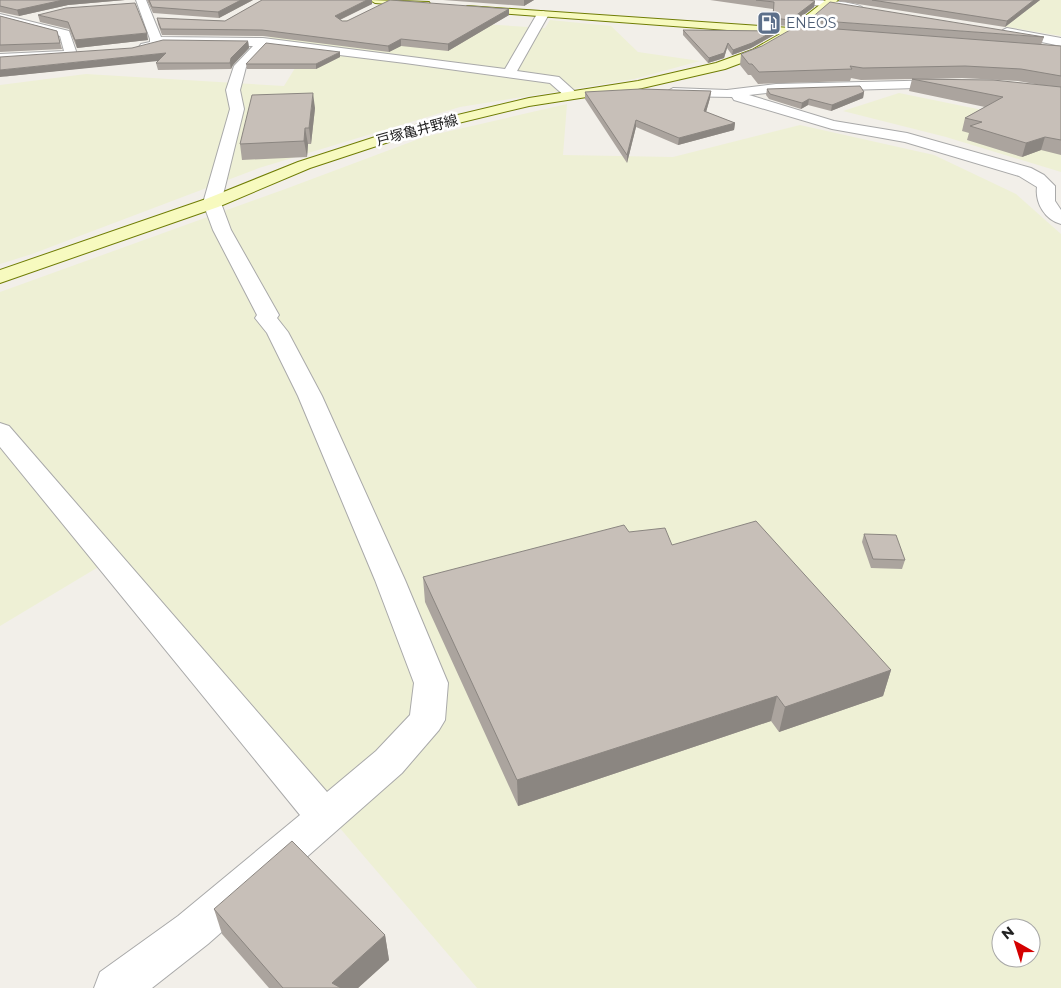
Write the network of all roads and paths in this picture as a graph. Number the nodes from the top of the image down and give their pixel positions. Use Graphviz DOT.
graph roads {
  1 [pos="375,0"];
  2 [pos="800,0"];
  3 [pos="391,2"];
  4 [pos="830,2"];
  5 [pos="138,3"];
  6 [pos="438,5"];
  7 [pos="457,7"];
  8 [pos="874,11"];
  9 [pos="367,12"];
  10 [pos="542,14"];
  11 [pos="43,16"];
  12 [pos="0,17"];
  13 [pos="18,22"];
  14 [pos="996,30"];
  15 [pos="792,32"];
  16 [pos="812,33"];
  17 [pos="155,41"];
  18 [pos="263,42"];
  19 [pos="1061,42"];
  20 [pos="133,49"];
  21 [pos="1031,49"];
  22 [pos="0,52"];
  23 [pos="1061,52"];
  24 [pos="18,57"];
  25 [pos="0,58"];
  26 [pos="509,74"];
  27 [pos="962,84"];
  28 [pos="625,87"];
  29 [pos="727,94"];
  30 [pos="572,95"];
  31 [pos="212,203"];
  32 [pos="1061,219"];
  33 [pos="0,277"];
  34 [pos="0,431"];
  35 [pos="325,817"];
  36 [pos="116,988"];
  1 -- 3 [label="main road"];
  2 -- 4 [label="street"];
  3 -- 6 [label="main road"];
  3 -- 9 [label="street"];
  4 -- 8 [label="street"];
  4 -- 15 [label="main road, 戸塚亀井野線"];
  5 -- 17 [label="street"];
  7 -- 10 [label="main road"];
  10 -- 15 [label="main road"];
  10 -- 26 [label="street"];
  11 -- 13 [label="street"];
  12 -- 13 [label="street"];
  13 -- 24 [label="street"];
  14 -- 19 [label="street"];
  15 -- 16 [label="main road"];
  15 -- 28 [label="main road, 戸塚亀井野線"];
  17 -- 18 [label="street"];
  17 -- 20 [label="street"];
  18 -- 26 [label="street"];
  18 -- 31 [label="street"];
  21 -- 23 [label="main road"];
  22 -- 24 [label="street"];
  24 -- 25 [label="street"];
  26 -- 30 [label="street"];
  27 -- 29 [label="street"];
  28 -- 29 [label="street"];
  28 -- 30 [label="main road, 戸塚亀井野線"];
  29 -- 32 [label="street"];
  30 -- 31 [label="main road, 戸塚亀井野線"];
  31 -- 33 [label="main road, 戸塚亀井野線"];
  31 -- 35 [label="street"];
  34 -- 35 [label="street"];
  35 -- 36 [label="street"];
}
